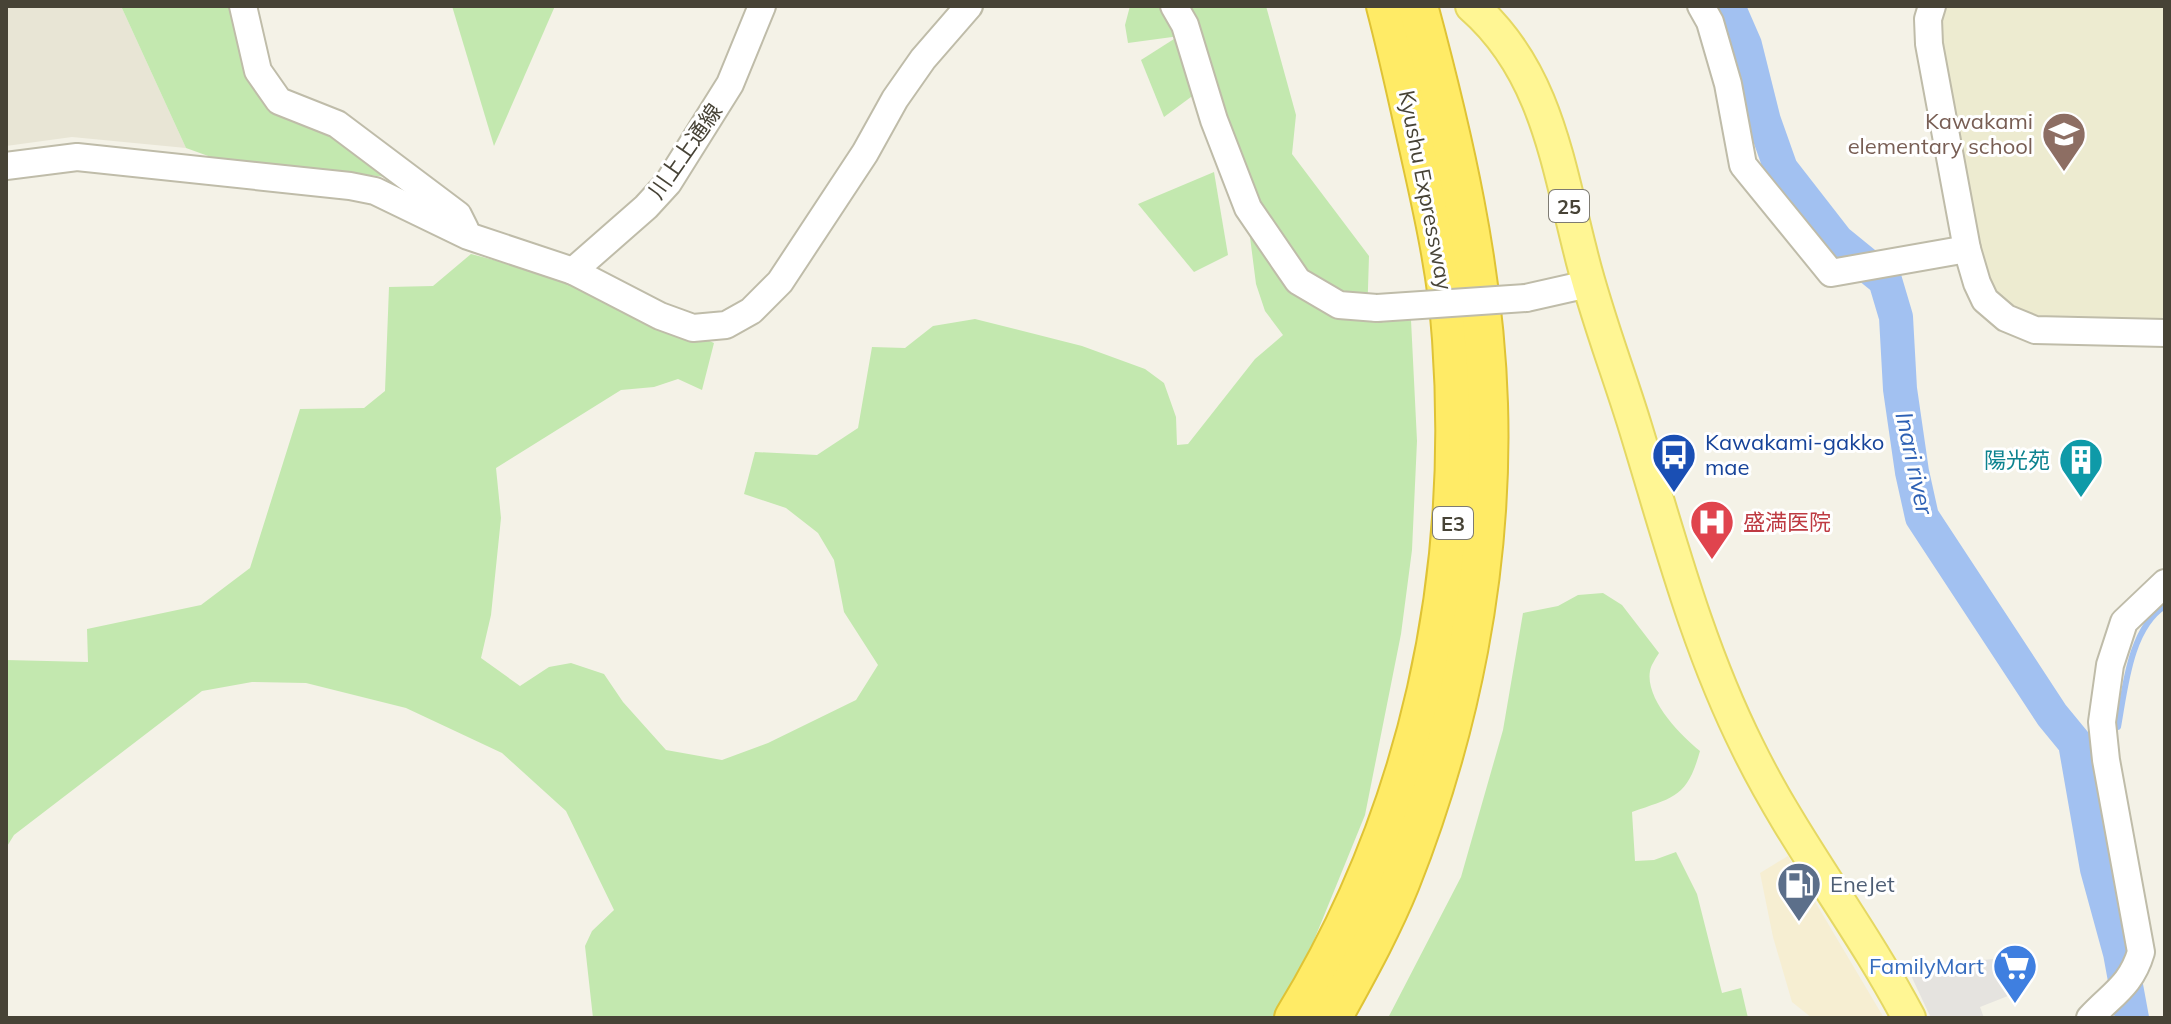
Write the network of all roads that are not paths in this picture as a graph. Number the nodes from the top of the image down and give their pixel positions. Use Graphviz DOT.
graph roads {
  1 [pos="243,6"];
  2 [pos="762,6"];
  3 [pos="969,6"];
  4 [pos="1174,6"];
  5 [pos="1386,6"];
  6 [pos="1418,6"];
  7 [pos="1701,6"];
  8 [pos="1932,6"];
  9 [pos="1479,12"];
  10 [pos="6,166"];
  11 [pos="468,236"];
  12 [pos="1967,249"];
  13 [pos="573,271"];
  14 [pos="1588,284"];
  15 [pos="2165,333"];
  16 [pos="2165,583"];
  17 [pos="2098,1012"];
  18 [pos="1294,1018"];
  19 [pos="1332,1018"];
  20 [pos="1909,1018"];
  1 -- 11 [label="street"];
  2 -- 13 [label="street, 川上上通線"];
  3 -- 13 [label="street"];
  4 -- 14 [label="street, bridge"];
  5 -- 18 [label="highway, Kyushu Expressway / E3"];
  6 -- 19 [label="highway, Kyushu Expressway / E3"];
  7 -- 12 [label="street"];
  8 -- 12 [label="street"];
  9 -- 14 [label="main road, 25"];
  10 -- 11 [label="street"];
  11 -- 13 [label="street"];
  12 -- 15 [label="street"];
  14 -- 20 [label="main road, 25"];
  16 -- 17 [label="street"];
}
